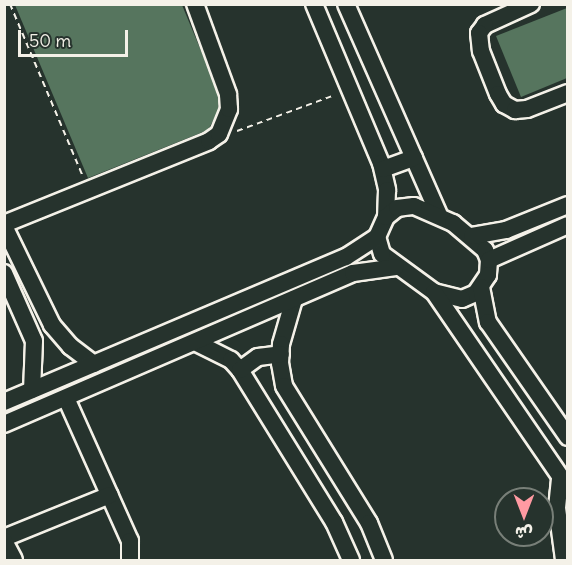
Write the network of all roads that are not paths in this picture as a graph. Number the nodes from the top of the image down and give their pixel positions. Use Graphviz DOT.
graph roads {
  1 [pos="195,4"];
  2 [pos="314,4"];
  3 [pos="346,4"];
  4 [pos="531,4"];
  5 [pos="567,93"];
  6 [pos="414,158"];
  7 [pos="383,169"];
  8 [pos="567,205"];
  9 [pos="439,215"];
  10 [pos="386,217"];
  11 [pos="4,225"];
  12 [pos="567,225"];
  13 [pos="516,226"];
  14 [pos="472,236"];
  15 [pos="377,237"];
  16 [pos="525,243"];
  17 [pos="346,257"];
  18 [pos="489,260"];
  19 [pos="396,267"];
  20 [pos="4,273"];
  21 [pos="353,273"];
  22 [pos="481,287"];
  23 [pos="434,292"];
  24 [pos="294,299"];
  25 [pos="488,322"];
  26 [pos="57,332"];
  27 [pos="466,339"];
  28 [pos="34,341"];
  29 [pos="195,342"];
  30 [pos="280,354"];
  31 [pos="94,364"];
  32 [pos="240,370"];
  33 [pos="32,390"];
  34 [pos="66,398"];
  35 [pos="4,402"];
  36 [pos="4,424"];
  37 [pos="567,436"];
  38 [pos="564,484"];
  39 [pos="110,495"];
  40 [pos="4,539"];
  41 [pos="14,561"];
  42 [pos="130,561"];
  43 [pos="351,561"];
  44 [pos="384,561"];
  45 [pos="564,561"];
  1 -- 11 [label="street"];
  2 -- 7 [label="street"];
  3 -- 6 [label="street"];
  4 -- 5 [label="street"];
  6 -- 7 [label="street"];
  6 -- 9 [label="street"];
  7 -- 10 [label="street"];
  8 -- 13 [label="street"];
  9 -- 10 [label="street"];
  9 -- 14 [label="street"];
  10 -- 15 [label="street"];
  11 -- 26 [label="street"];
  12 -- 16 [label="street"];
  13 -- 14 [label="street"];
  13 -- 16 [label="street"];
  14 -- 18 [label="street"];
  15 -- 17 [label="street"];
  15 -- 19 [label="street"];
  16 -- 18 [label="street"];
  17 -- 21 [label="street"];
  17 -- 31 [label="street"];
  18 -- 22 [label="street"];
  19 -- 21 [label="street"];
  19 -- 23 [label="street"];
  20 -- 28 [label="street"];
  21 -- 24 [label="street"];
  22 -- 23 [label="street"];
  22 -- 25 [label="street"];
  23 -- 27 [label="street"];
  24 -- 29 [label="street"];
  24 -- 30 [label="street"];
  25 -- 27 [label="street"];
  25 -- 37 [label="street"];
  26 -- 28 [label="street"];
  26 -- 31 [label="street"];
  27 -- 38 [label="street"];
  28 -- 33 [label="street"];
  29 -- 32 [label="street"];
  29 -- 34 [label="street"];
  30 -- 32 [label="street"];
  30 -- 44 [label="street"];
  31 -- 33 [label="street"];
  32 -- 43 [label="street"];
  33 -- 35 [label="street"];
  34 -- 36 [label="street"];
  34 -- 39 [label="street"];
  38 -- 45 [label="street"];
  39 -- 40 [label="street"];
  39 -- 42 [label="street"];
  40 -- 41 [label="street"];
}
